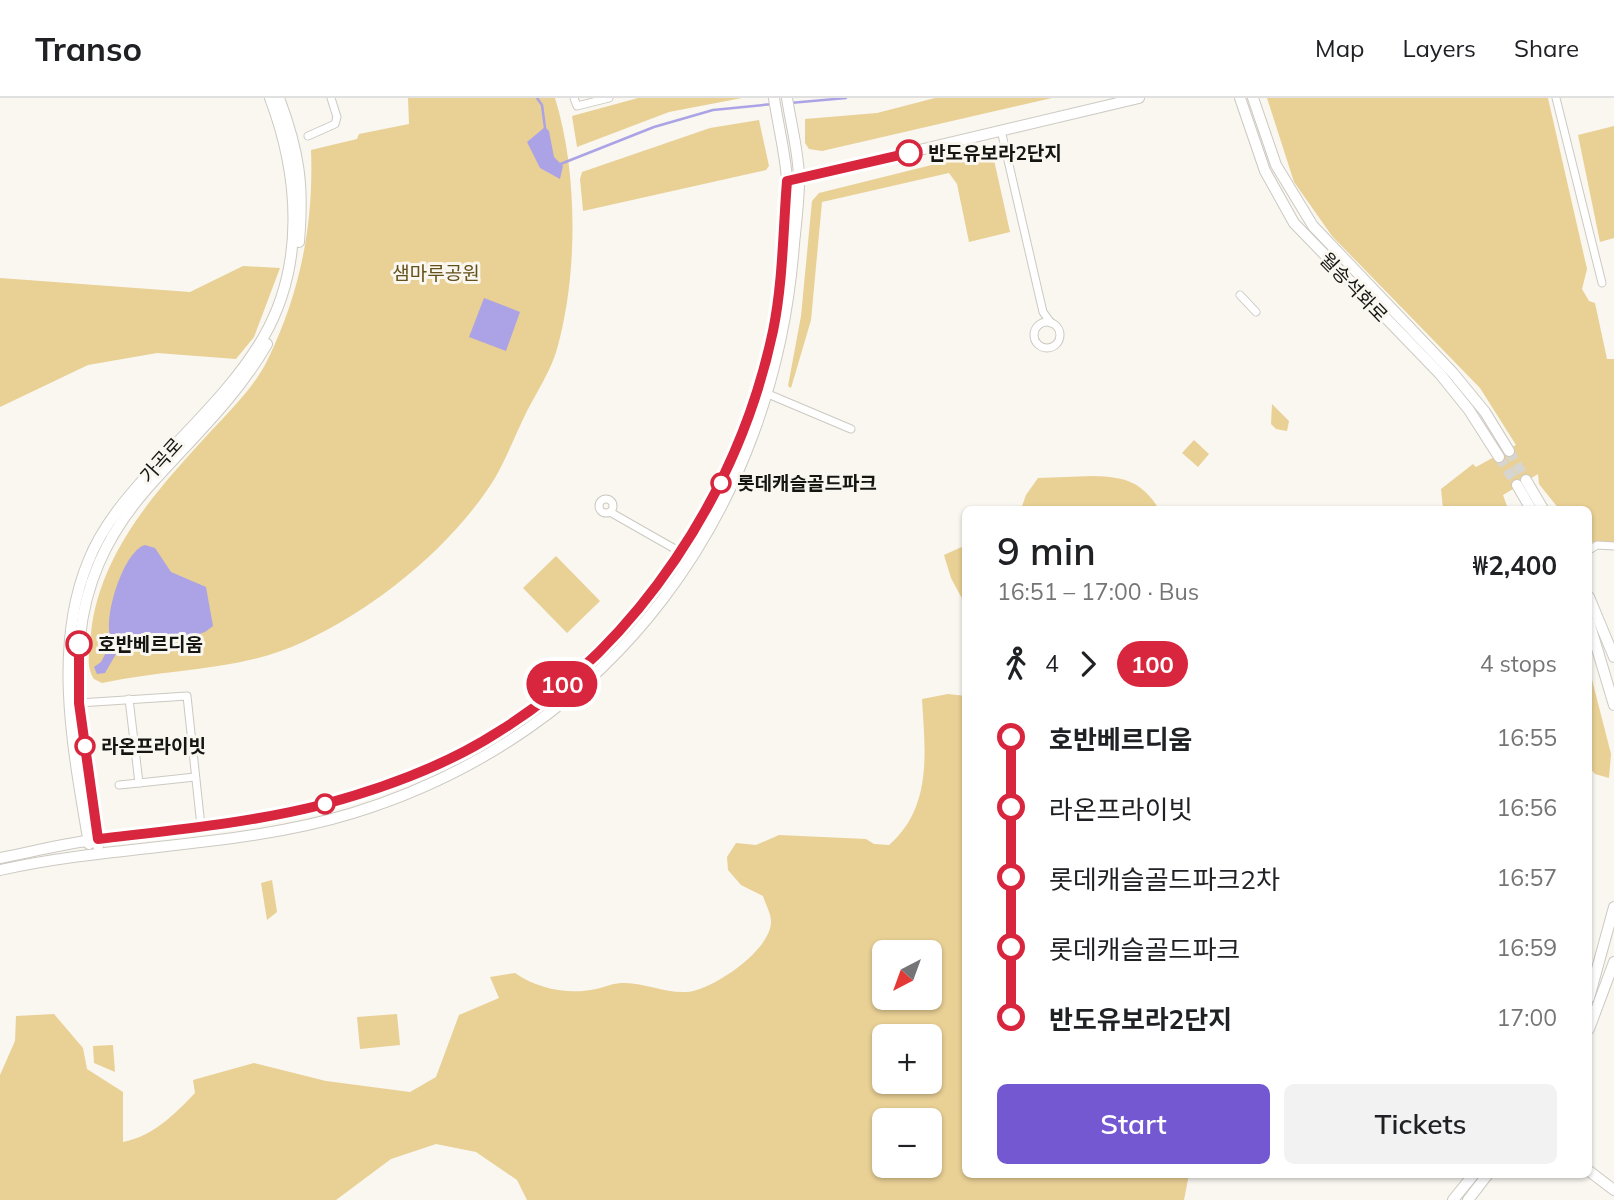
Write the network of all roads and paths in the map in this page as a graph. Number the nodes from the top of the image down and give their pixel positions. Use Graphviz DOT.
graph roads {
  1 [pos="270,98"];
  2 [pos="279,98"];
  3 [pos="331,98"];
  4 [pos="574,98"];
  5 [pos="609,98"];
  6 [pos="774,98"];
  7 [pos="787,98"];
  8 [pos="1139,98"];
  9 [pos="1240,98"];
  10 [pos="1253,98"];
  11 [pos="1556,98"];
  12 [pos="1001,130"];
  13 [pos="308,136"];
  14 [pos="290,140"];
  15 [pos="799,179"];
  16 [pos="787,181"];
  17 [pos="1322,247"];
  18 [pos="1602,283"];
  19 [pos="1240,295"];
  20 [pos="1043,312"];
  21 [pos="1256,312"];
  22 [pos="1051,323"];
  23 [pos="1039,325"];
  24 [pos="756,389"];
  25 [pos="768,394"];
  26 [pos="852,429"];
  27 [pos="1510,451"];
  28 [pos="1499,457"];
  29 [pos="1530,506"];
  30 [pos="1542,506"];
  31 [pos="610,512"];
  32 [pos="1614,546"];
  33 [pos="1592,548"];
  34 [pos="680,552"];
  35 [pos="691,560"];
  36 [pos="1592,604"];
  37 [pos="1592,632"];
  38 [pos="1614,657"];
  39 [pos="129,699"];
  40 [pos="74,704"];
  41 [pos="1614,705"];
  42 [pos="195,778"];
  43 [pos="139,783"];
  44 [pos="119,785"];
  45 [pos="201,827"];
  46 [pos="93,840"];
  47 [pos="95,853"];
  48 [pos="0,858"];
  49 [pos="0,870"];
  50 [pos="1614,907"];
  51 [pos="1614,962"];
  52 [pos="1592,987"];
  53 [pos="1592,1020"];
  54 [pos="1592,1173"];
  55 [pos="1471,1178"];
  56 [pos="1485,1178"];
  57 [pos="1614,1190"];
  58 [pos="1453,1200"];
  59 [pos="1468,1200"];
  1 -- 14 [label="street, 가곡로"];
  2 -- 14 [label="street, 가곡로"];
  3 -- 13 [label="street"];
  4 -- 5 [label="street"];
  6 -- 16 [label="street"];
  7 -- 15 [label="street"];
  8 -- 12 [label="street"];
  9 -- 17 [label="street, 월송석화로"];
  10 -- 17 [label="street, 월송석화로"];
  11 -- 18 [label="street"];
  12 -- 15 [label="street"];
  12 -- 20 [label="street"];
  14 -- 40 [label="street, 가곡로"];
  15 -- 16 [label="street"];
  15 -- 25 [label="street"];
  16 -- 24 [label="street"];
  17 -- 27 [label="street, 월송석화로"];
  17 -- 28 [label="street, 월송석화로"];
  19 -- 21 [label="street"];
  20 -- 22 [label="street"];
  20 -- 23 [label="street"];
  22 -- 23 [label="street"];
  22 -- 23 [label="street"];
  24 -- 25 [label="street"];
  24 -- 34 [label="street"];
  25 -- 26 [label="street"];
  25 -- 35 [label="street"];
  29 -- 30 [label="street"];
  31 -- 34 [label="street"];
  32 -- 33 [label="street"];
  34 -- 35 [label="street"];
  34 -- 45 [label="street"];
  35 -- 47 [label="street"];
  36 -- 38 [label="street"];
  37 -- 41 [label="street"];
  39 -- 40 [label="street"];
  39 -- 42 [label="street"];
  39 -- 43 [label="street"];
  40 -- 46 [label="street, 가곡로"];
  42 -- 43 [label="street"];
  42 -- 45 [label="street"];
  43 -- 44 [label="street"];
  45 -- 46 [label="street"];
  46 -- 47 [label="street, 가곡로"];
  46 -- 48 [label="street"];
  47 -- 49 [label="street"];
  50 -- 52 [label="street"];
  51 -- 53 [label="street"];
  54 -- 57 [label="street"];
  55 -- 58 [label="street"];
  56 -- 59 [label="street"];
}
